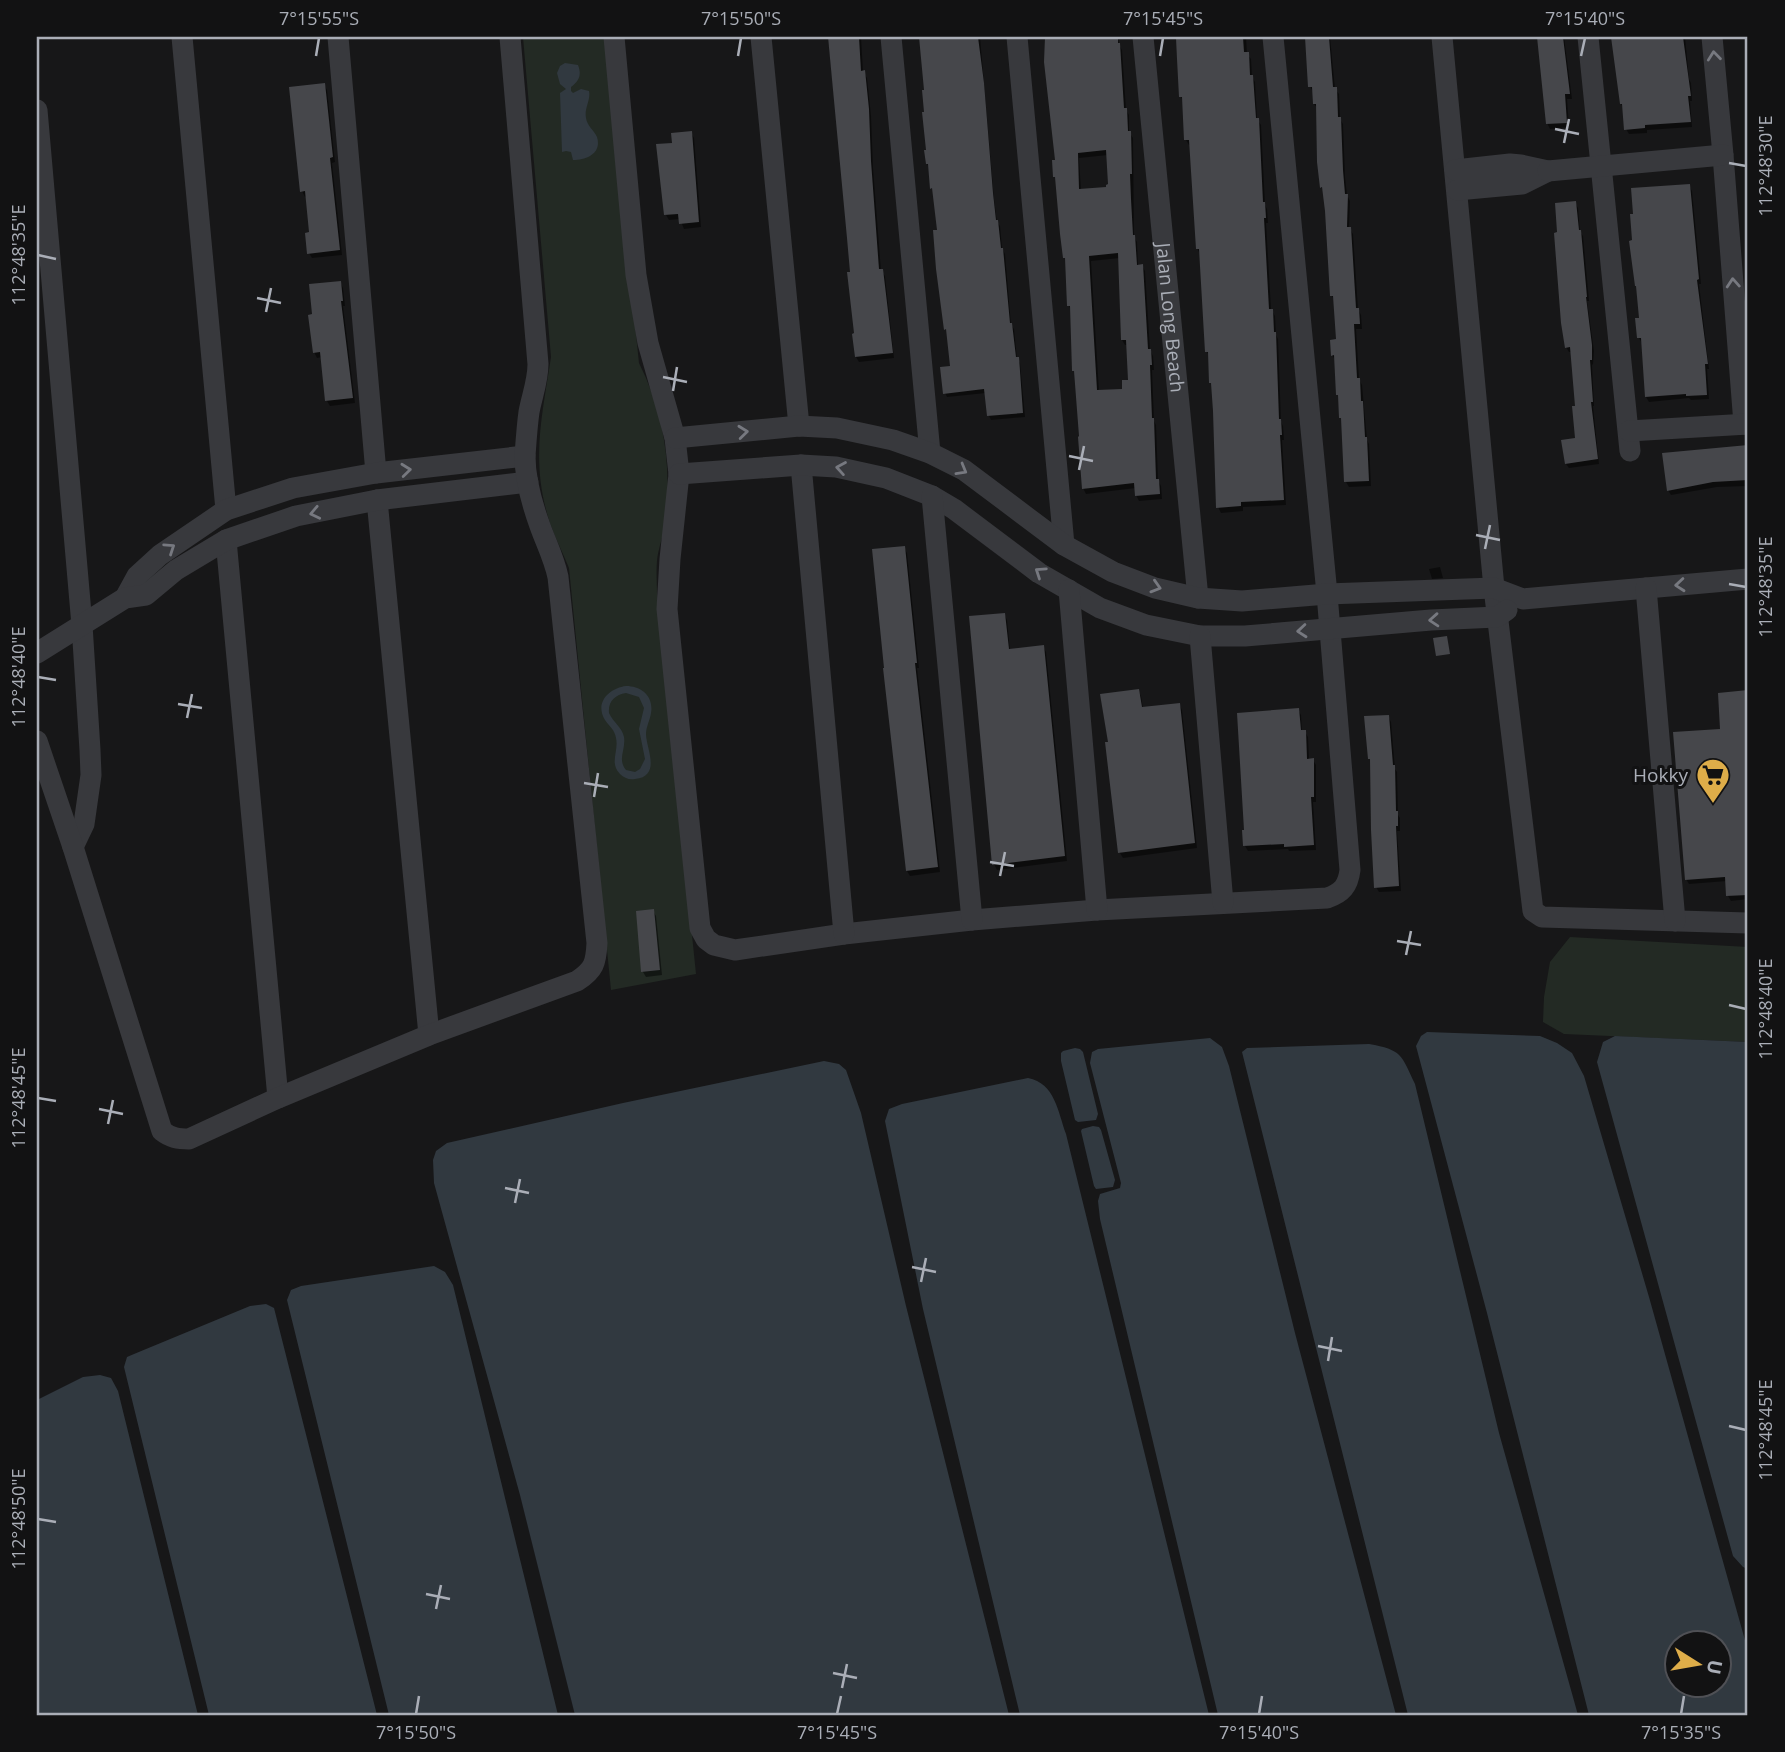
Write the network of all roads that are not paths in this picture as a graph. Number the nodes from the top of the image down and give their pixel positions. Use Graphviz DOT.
graph roads {
  1 [pos="183,37"];
  2 [pos="338,37"];
  3 [pos="510,37"];
  4 [pos="614,37"];
  5 [pos="761,37"];
  6 [pos="891,37"];
  7 [pos="1017,37"];
  8 [pos="1143,37"];
  9 [pos="1273,37"];
  10 [pos="1443,37"];
  11 [pos="1588,37"];
  12 [pos="1712,37"];
  13 [pos="37,110"];
  14 [pos="1723,155"];
  15 [pos="1602,165"];
  16 [pos="1456,180"];
  17 [pos="1746,424"];
  18 [pos="799,426"];
  19 [pos="675,438"];
  20 [pos="929,453"];
  21 [pos="525,456"];
  22 [pos="801,465"];
  23 [pos="376,473"];
  24 [pos="679,474"];
  25 [pos="528,482"];
  26 [pos="932,496"];
  27 [pos="377,500"];
  28 [pos="226,510"];
  29 [pos="226,540"];
  30 [pos="1064,545"];
  31 [pos="1748,579"];
  32 [pos="1494,588"];
  33 [pos="1646,588"];
  34 [pos="1069,590"];
  35 [pos="1327,594"];
  36 [pos="125,597"];
  37 [pos="1198,598"];
  38 [pos="1523,599"];
  39 [pos="1497,617"];
  40 [pos="82,625"];
  41 [pos="1330,628"];
  42 [pos="1200,636"];
  43 [pos="37,653"];
  44 [pos="37,741"];
  45 [pos="74,847"];
  46 [pos="1223,903"];
  47 [pos="1097,910"];
  48 [pos="972,920"];
  49 [pos="1675,921"];
  50 [pos="1748,923"];
  51 [pos="844,934"];
  52 [pos="429,1035"];
  53 [pos="278,1098"];
  1 -- 28 [label="street"];
  2 -- 23 [label="street"];
  3 -- 21 [label="street"];
  4 -- 19 [label="street"];
  5 -- 18 [label="street"];
  6 -- 20 [label="street"];
  7 -- 30 [label="street"];
  8 -- 37 [label="street, Jalan Long Beach"];
  9 -- 35 [label="street"];
  10 -- 16 [label="street"];
  11 -- 15 [label="street"];
  14 -- 12 [label="street, one-way"];
  13 -- 40 [label="street"];
  14 -- 15 [label="street"];
  17 -- 14 [label="street, one-way"];
  15 -- 16 [label="street"];
  15 -- 17 [label="street"];
  16 -- 32 [label="street"];
  19 -- 18 [label="street, one-way"];
  18 -- 20 [label="street"];
  19 -- 24 [label="street"];
  20 -- 30 [label="street, one-way"];
  23 -- 21 [label="street, one-way"];
  21 -- 25 [label="street"];
  22 -- 24 [label="street"];
  26 -- 22 [label="street, one-way"];
  22 -- 51 [label="street"];
  23 -- 28 [label="street"];
  24 -- 51 [label="street"];
  25 -- 27 [label="street"];
  25 -- 52 [label="street"];
  34 -- 26 [label="street, one-way"];
  26 -- 48 [label="street"];
  27 -- 29 [label="street, one-way"];
  27 -- 52 [label="street"];
  36 -- 28 [label="street, one-way"];
  29 -- 36 [label="street"];
  29 -- 53 [label="street"];
  30 -- 37 [label="street, one-way"];
  31 -- 33 [label="street, one-way"];
  32 -- 35 [label="street"];
  32 -- 38 [label="street"];
  32 -- 39 [label="street"];
  33 -- 38 [label="street"];
  33 -- 49 [label="street"];
  34 -- 42 [label="street"];
  34 -- 47 [label="street"];
  35 -- 37 [label="street"];
  35 -- 41 [label="street"];
  36 -- 40 [label="street"];
  38 -- 39 [label="street"];
  39 -- 41 [label="street, one-way"];
  39 -- 49 [label="street"];
  40 -- 43 [label="street"];
  40 -- 45 [label="street"];
  41 -- 42 [label="street, one-way"];
  41 -- 46 [label="street"];
  42 -- 46 [label="street"];
  44 -- 45 [label="street"];
  45 -- 53 [label="street"];
  46 -- 47 [label="street"];
  47 -- 48 [label="street"];
  48 -- 51 [label="street"];
  49 -- 50 [label="street"];
  52 -- 53 [label="street"];
}
